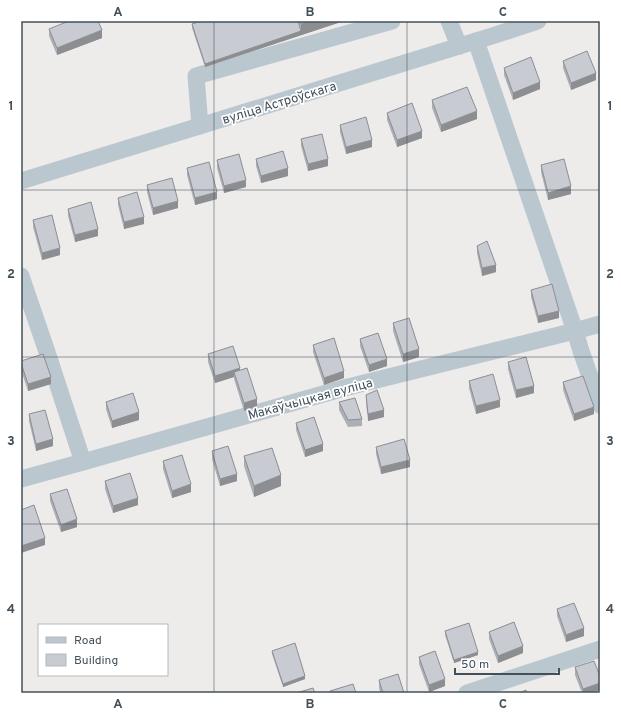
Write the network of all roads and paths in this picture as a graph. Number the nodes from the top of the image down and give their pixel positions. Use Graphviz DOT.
graph roads {
  1 [pos="392,21"];
  2 [pos="449,21"];
  3 [pos="538,21"];
  4 [pos="486,33"];
  5 [pos="459,46"];
  6 [pos="200,126"];
  7 [pos="21,182"];
  8 [pos="21,276"];
  9 [pos="600,324"];
  10 [pos="575,331"];
  11 [pos="600,406"];
  12 [pos="83,462"];
  13 [pos="21,479"];
  14 [pos="600,649"];
  15 [pos="467,693"];
  1 -- 6 [label="street"];
  2 -- 5 [label="street"];
  3 -- 4 [label="street, вуліца Астроўскага"];
  4 -- 5 [label="street, вуліца Астроўскага"];
  4 -- 10 [label="street"];
  5 -- 6 [label="street, вуліца Астроўскага"];
  6 -- 7 [label="street, вуліца Астроўскага"];
  8 -- 12 [label="street"];
  9 -- 10 [label="street, Макаўчыцкая вуліца"];
  10 -- 11 [label="street"];
  10 -- 12 [label="street, Макаўчыцкая вуліца"];
  12 -- 13 [label="street, Макаўчыцкая вуліца"];
  14 -- 15 [label="street"];
}
